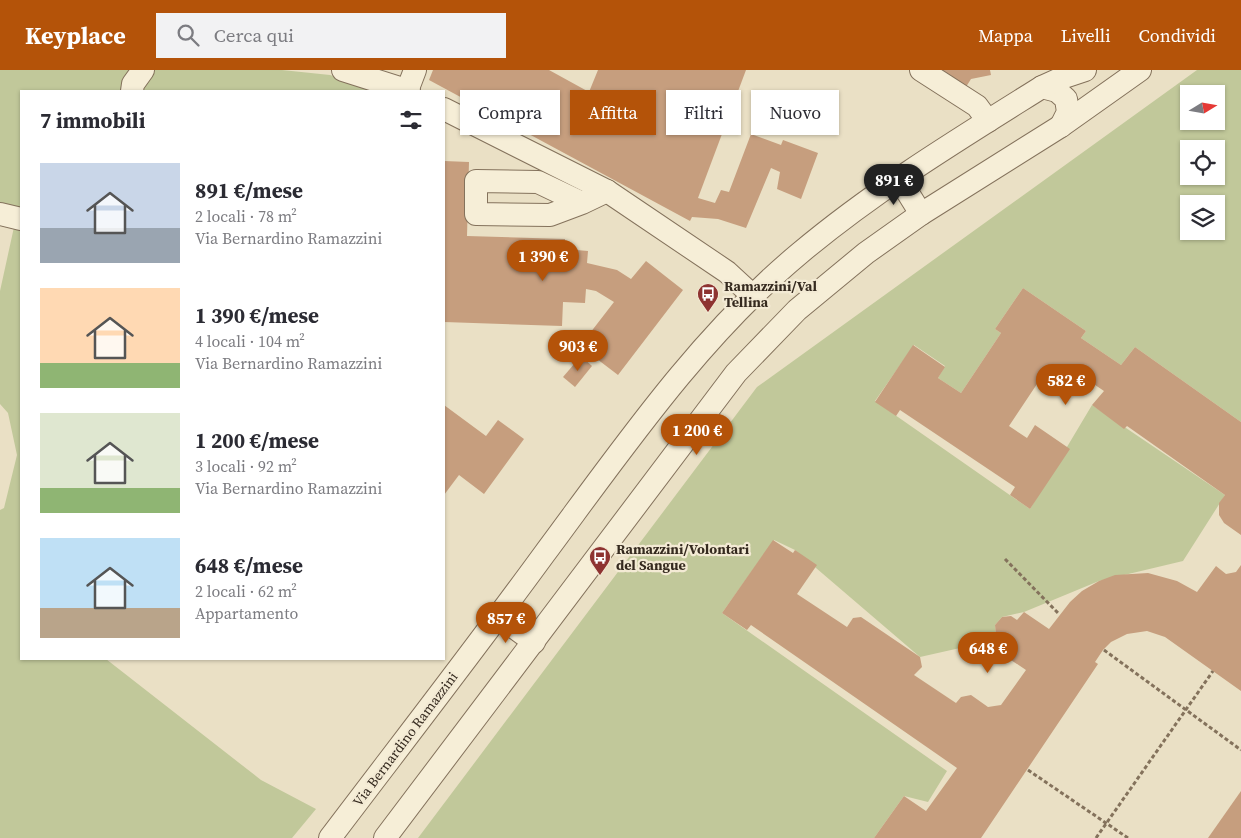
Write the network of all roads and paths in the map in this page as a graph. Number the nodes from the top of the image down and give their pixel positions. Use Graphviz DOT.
graph roads {
  1 [pos="143,70"];
  2 [pos="342,70"];
  3 [pos="921,70"];
  4 [pos="1085,70"];
  5 [pos="1140,70"];
  6 [pos="1040,78"];
  7 [pos="410,86"];
  8 [pos="132,90"];
  9 [pos="445,110"];
  10 [pos="988,121"];
  11 [pos="1061,126"];
  12 [pos="898,177"];
  13 [pos="607,191"];
  14 [pos="582,203"];
  15 [pos="0,214"];
  16 [pos="921,214"];
  17 [pos="20,219"];
  18 [pos="753,296"];
  19 [pos="1005,559"];
  20 [pos="1060,614"];
  21 [pos="499,616"];
  22 [pos="534,642"];
  23 [pos="1104,650"];
  24 [pos="1213,671"];
  25 [pos="1186,710"];
  26 [pos="1241,750"];
  27 [pos="1028,770"];
  28 [pos="1106,824"];
  29 [pos="330,838"];
  30 [pos="385,838"];
  31 [pos="1096,838"];
  32 [pos="1128,838"];
  1 -- 8 [label="street"];
  2 -- 7 [label="street"];
  3 -- 10 [label="street"];
  4 -- 6 [label="street, Via Bernardino Ramazzini"];
  5 -- 11 [label="street"];
  6 -- 10 [label="street, Via Bernardino Ramazzini"];
  6 -- 11 [label="street"];
  9 -- 13 [label="street"];
  10 -- 12 [label="street, Via Bernardino Ramazzini"];
  11 -- 16 [label="street"];
  12 -- 16 [label="street"];
  12 -- 18 [label="street, Via Bernardino Ramazzini"];
  13 -- 14 [label="street"];
  13 -- 18 [label="street"];
  15 -- 17 [label="street"];
  16 -- 22 [label="street"];
  18 -- 21 [label="street, Via Bernardino Ramazzini"];
  19 -- 20 [label="path"];
  21 -- 22 [label="street"];
  21 -- 29 [label="street, Via Bernardino Ramazzini"];
  22 -- 30 [label="street"];
  23 -- 25 [label="path"];
  24 -- 25 [label="path"];
  25 -- 26 [label="path"];
  25 -- 28 [label="path"];
  27 -- 28 [label="path"];
  28 -- 31 [label="path"];
  28 -- 32 [label="path"];
}
